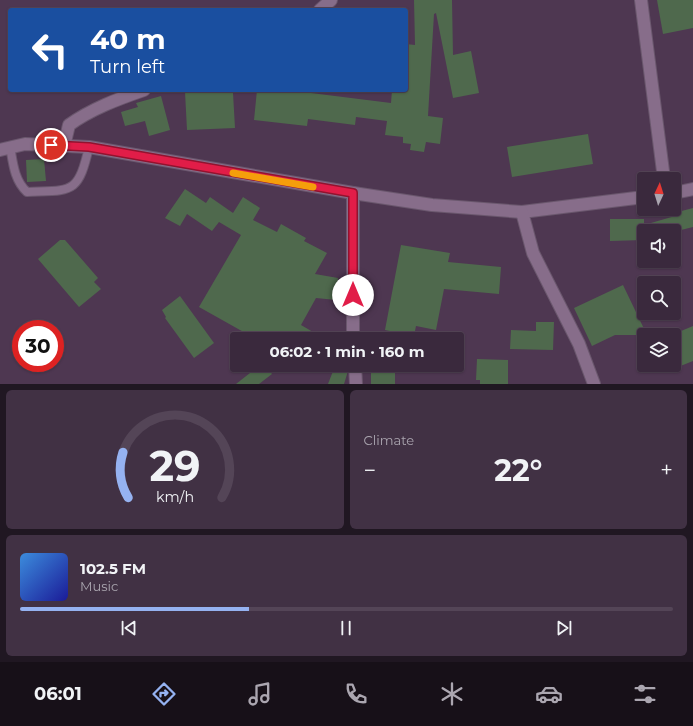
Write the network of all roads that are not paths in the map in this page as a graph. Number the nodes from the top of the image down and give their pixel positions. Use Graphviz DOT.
graph roads {
  1 [pos="330,0"];
  2 [pos="641,0"];
  3 [pos="322,8"];
  4 [pos="139,92"];
  5 [pos="64,146"];
  6 [pos="89,147"];
  7 [pos="5,148"];
  8 [pos="663,172"];
  9 [pos="693,189"];
  10 [pos="681,192"];
  11 [pos="353,193"];
  12 [pos="637,198"];
  13 [pos="522,212"];
  14 [pos="354,332"];
  15 [pos="355,372"];
  16 [pos="356,384"];
  17 [pos="594,384"];
  1 -- 3 [label="street"];
  2 -- 8 [label="street"];
  4 -- 5 [label="street"];
  5 -- 6 [label="street"];
  5 -- 7 [label="street"];
  6 -- 7 [label="lane"];
  6 -- 11 [label="street"];
  9 -- 10 [label="street"];
  11 -- 13 [label="street"];
  11 -- 14 [label="street"];
  12 -- 13 [label="street"];
  13 -- 17 [label="street"];
  15 -- 16 [label="street"];
}
